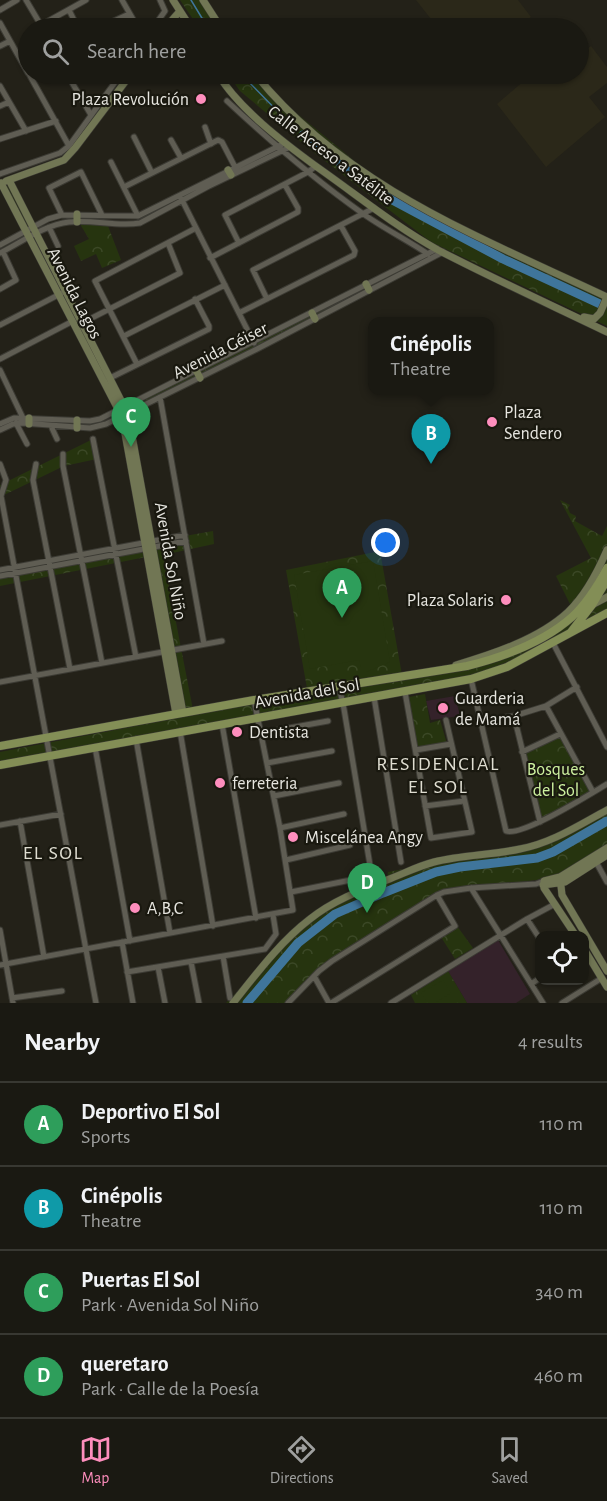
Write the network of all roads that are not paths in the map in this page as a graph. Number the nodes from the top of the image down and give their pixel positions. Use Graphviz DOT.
graph roads {
  1 [pos="17,0"];
  2 [pos="26,0"];
  3 [pos="86,0"];
  4 [pos="122,0"];
  5 [pos="160,0"];
  6 [pos="173,0"];
  7 [pos="203,0"];
  8 [pos="0,10"];
  9 [pos="69,10"];
  10 [pos="180,11"];
  11 [pos="129,14"];
  12 [pos="37,18"];
  13 [pos="56,18"];
  14 [pos="73,18"];
  15 [pos="120,18"];
  16 [pos="126,18"];
  17 [pos="132,18"];
  18 [pos="160,18"];
  19 [pos="174,18"];
  20 [pos="185,18"];
  21 [pos="215,18"];
  22 [pos="0,23"];
  23 [pos="10,41"];
  24 [pos="0,46"];
  25 [pos="18,54"];
  26 [pos="35,84"];
  27 [pos="74,84"];
  28 [pos="114,84"];
  29 [pos="123,84"];
  30 [pos="225,84"];
  31 [pos="265,84"];
  32 [pos="0,86"];
  33 [pos="227,101"];
  34 [pos="9,102"];
  35 [pos="0,106"];
  36 [pos="91,115"];
  37 [pos="56,121"];
  38 [pos="205,127"];
  39 [pos="26,130"];
  40 [pos="134,137"];
  41 [pos="0,139"];
  42 [pos="171,140"];
  43 [pos="211,144"];
  44 [pos="288,145"];
  45 [pos="69,146"];
  46 [pos="279,149"];
  47 [pos="181,158"];
  48 [pos="111,162"];
  49 [pos="316,166"];
  50 [pos="231,171"];
  51 [pos="308,172"];
  52 [pos="152,173"];
  53 [pos="0,174"];
  54 [pos="3,182"];
  55 [pos="285,185"];
  56 [pos="124,187"];
  57 [pos="179,194"];
  58 [pos="182,201"];
  59 [pos="374,208"];
  60 [pos="364,214"];
  61 [pos="62,215"];
  62 [pos="102,215"];
  63 [pos="138,216"];
  64 [pos="77,218"];
  65 [pos="341,226"];
  66 [pos="49,227"];
  67 [pos="196,228"];
  68 [pos="31,232"];
  69 [pos="168,243"];
  70 [pos="239,243"];
  71 [pos="0,245"];
  72 [pos="58,246"];
  73 [pos="440,251"];
  74 [pos="1,252"];
  75 [pos="428,253"];
  76 [pos="210,258"];
  77 [pos="433,258"];
  78 [pos="225,285"];
  79 [pos="368,287"];
  80 [pos="0,289"];
  81 [pos="62,293"];
  82 [pos="267,298"];
  83 [pos="607,298"];
  84 [pos="195,299"];
  85 [pos="110,309"];
  86 [pos="558,309"];
  87 [pos="239,313"];
  88 [pos="314,316"];
  89 [pos="73,321"];
  90 [pos="82,323"];
  91 [pos="0,325"];
  92 [pos="607,332"];
  93 [pos="124,336"];
  94 [pos="254,341"];
  95 [pos="91,347"];
  96 [pos="257,349"];
  97 [pos="0,359"];
  98 [pos="137,364"];
  99 [pos="0,370"];
  100 [pos="197,374"];
  101 [pos="110,378"];
  102 [pos="3,383"];
  103 [pos="160,398"];
  104 [pos="124,412"];
  105 [pos="27,420"];
  106 [pos="16,423"];
  107 [pos="0,424"];
  108 [pos="77,424"];
  109 [pos="51,426"];
  110 [pos="0,430"];
  111 [pos="57,439"];
  112 [pos="93,439"];
  113 [pos="27,444"];
  114 [pos="63,454"];
  115 [pos="0,464"];
  116 [pos="36,464"];
  117 [pos="185,538"];
  118 [pos="150,545"];
  119 [pos="607,550"];
  120 [pos="114,552"];
  121 [pos="82,558"];
  122 [pos="48,565"];
  123 [pos="607,568"];
  124 [pos="0,570"];
  125 [pos="15,571"];
  126 [pos="0,576"];
  127 [pos="607,580"];
  128 [pos="607,597"];
  129 [pos="592,605"];
  130 [pos="607,614"];
  131 [pos="570,633"];
  132 [pos="222,641"];
  133 [pos="553,643"];
  134 [pos="204,644"];
  135 [pos="169,650"];
  136 [pos="136,657"];
  137 [pos="102,663"];
  138 [pos="447,668"];
  139 [pos="70,669"];
  140 [pos="34,676"];
  141 [pos="471,679"];
  142 [pos="0,681"];
  143 [pos="339,686"];
  144 [pos="577,687"];
  145 [pos="405,692"];
  146 [pos="374,697"];
  147 [pos="254,700"];
  148 [pos="342,701"];
  149 [pos="546,706"];
  150 [pos="180,713"];
  151 [pos="514,716"];
  152 [pos="258,718"];
  153 [pos="446,720"];
  154 [pos="328,721"];
  155 [pos="480,721"];
  156 [pos="222,724"];
  157 [pos="180,731"];
  158 [pos="262,733"];
  159 [pos="561,734"];
  160 [pos="46,738"];
  161 [pos="136,739"];
  162 [pos="451,744"];
  163 [pos="0,746"];
  164 [pos="95,747"];
  165 [pos="607,747"];
  166 [pos="416,750"];
  167 [pos="332,751"];
  168 [pos="522,752"];
  169 [pos="50,755"];
  170 [pos="267,763"];
  171 [pos="0,765"];
  172 [pos="339,783"];
  173 [pos="607,784"];
  174 [pos="593,792"];
  175 [pos="274,796"];
  176 [pos="464,801"];
  177 [pos="425,806"];
  178 [pos="607,810"];
  179 [pos="61,814"];
  180 [pos="344,814"];
  181 [pos="20,821"];
  182 [pos="540,822"];
  183 [pos="0,825"];
  184 [pos="280,828"];
  185 [pos="350,845"];
  186 [pos="607,848"];
  187 [pos="607,855"];
  188 [pos="286,860"];
  189 [pos="401,862"];
  190 [pos="596,862"];
  191 [pos="372,876"];
  192 [pos="356,879"];
  193 [pos="560,880"];
  194 [pos="607,882"];
  195 [pos="541,883"];
  196 [pos="471,888"];
  197 [pos="291,892"];
  198 [pos="437,895"];
  199 [pos="555,904"];
  200 [pos="273,915"];
  201 [pos="256,918"];
  202 [pos="527,919"];
  203 [pos="213,926"];
  204 [pos="0,930"];
  205 [pos="535,931"];
  206 [pos="573,931"];
  207 [pos="170,933"];
  208 [pos="500,935"];
  209 [pos="130,941"];
  210 [pos="122,942"];
  211 [pos="87,949"];
  212 [pos="223,956"];
  213 [pos="589,956"];
  214 [pos="44,957"];
  215 [pos="191,962"];
  216 [pos="3,965"];
  217 [pos="158,967"];
  218 [pos="607,971"];
  219 [pos="128,972"];
  220 [pos="314,976"];
  221 [pos="602,978"];
  222 [pos="535,981"];
  223 [pos="531,984"];
  224 [pos="607,987"];
  225 [pos="62,991"];
  226 [pos="13,1000"];
  227 [pos="232,1000"];
  228 [pos="96,1003"];
  229 [pos="133,1003"];
  230 [pos="165,1003"];
  231 [pos="199,1003"];
  232 [pos="288,1003"];
  233 [pos="330,1003"];
  234 [pos="391,1003"];
  235 [pos="543,1003"];
  236 [pos="562,1003"];
  1 -- 8 [label="street"];
  2 -- 12 [label="street"];
  3 -- 9 [label="street"];
  4 -- 11 [label="street"];
  5 -- 18 [label="street"];
  6 -- 10 [label="main road"];
  7 -- 21 [label="main road"];
  9 -- 13 [label="street"];
  9 -- 14 [label="street"];
  10 -- 19 [label="main road"];
  10 -- 20 [label="main road"];
  11 -- 15 [label="street"];
  11 -- 16 [label="street"];
  11 -- 17 [label="street"];
  22 -- 23 [label="street"];
  23 -- 24 [label="street"];
  23 -- 25 [label="street"];
  26 -- 37 [label="street"];
  27 -- 36 [label="street"];
  28 -- 36 [label="street"];
  29 -- 54 [label="main road"];
  30 -- 44 [label="main road, Calle Acceso a Satélite"];
  31 -- 83 [label="main road, Calle Acceso a Satélite"];
  32 -- 34 [label="street"];
  33 -- 46 [label="street"];
  34 -- 35 [label="street"];
  34 -- 39 [label="street"];
  36 -- 45 [label="street"];
  37 -- 39 [label="street"];
  37 -- 45 [label="street"];
  38 -- 43 [label="street"];
  39 -- 41 [label="street"];
  40 -- 52 [label="street"];
  42 -- 47 [label="street"];
  43 -- 47 [label="street"];
  43 -- 50 [label="street"];
  44 -- 46 [label="street"];
  44 -- 49 [label="main road, Calle Acceso a Satélite"];
  45 -- 53 [label="street"];
  46 -- 50 [label="street"];
  46 -- 51 [label="street"];
  47 -- 52 [label="street"];
  48 -- 56 [label="street"];
  49 -- 51 [label="street"];
  49 -- 59 [label="main road, Calle Acceso a Satélite"];
  50 -- 57 [label="street"];
  50 -- 58 [label="street"];
  51 -- 55 [label="street"];
  51 -- 60 [label="street"];
  52 -- 56 [label="street"];
  54 -- 68 [label="main road, Avenida Lagos"];
  55 -- 70 [label="street"];
  55 -- 70 [label="street"];
  56 -- 63 [label="street"];
  57 -- 58 [label="street"];
  57 -- 63 [label="street"];
  58 -- 64 [label="street"];
  58 -- 67 [label="street"];
  59 -- 60 [label="street"];
  59 -- 73 [label="main road, Calle Acceso a Satélite"];
  60 -- 65 [label="street"];
  60 -- 75 [label="street"];
  61 -- 62 [label="street"];
  61 -- 64 [label="street"];
  61 -- 68 [label="street"];
  62 -- 63 [label="street"];
  62 -- 64 [label="street"];
  64 -- 66 [label="street"];
  65 -- 82 [label="street"];
  65 -- 82 [label="street"];
  66 -- 68 [label="street"];
  66 -- 72 [label="street"];
  67 -- 69 [label="street"];
  67 -- 76 [label="street"];
  68 -- 71 [label="street"];
  68 -- 74 [label="street"];
  68 -- 81 [label="main road, Avenida Lagos"];
  69 -- 85 [label="street"];
  69 -- 85 [label="street"];
  70 -- 76 [label="street"];
  73 -- 75 [label="street, Avenida Géiser"];
  73 -- 77 [label="street, Avenida Géiser"];
  73 -- 86 [label="main road, Calle Acceso a Satélite"];
  74 -- 80 [label="street"];
  75 -- 77 [label="street"];
  75 -- 79 [label="street, Avenida Géiser"];
  76 -- 78 [label="street"];
  77 -- 79 [label="street, Avenida Géiser"];
  78 -- 84 [label="street"];
  78 -- 87 [label="street"];
  79 -- 88 [label="street, Avenida Géiser"];
  81 -- 89 [label="main road, Avenida Lagos"];
  81 -- 90 [label="main road, Avenida Lagos"];
  81 -- 91 [label="street"];
  82 -- 87 [label="street"];
  83 -- 86 [label="main road"];
  84 -- 93 [label="street"];
  84 -- 98 [label="street"];
  85 -- 90 [label="street"];
  85 -- 93 [label="street"];
  86 -- 92 [label="main road"];
  87 -- 94 [label="street"];
  88 -- 94 [label="street, Avenida Géiser"];
  88 -- 96 [label="street, Avenida Géiser"];
  89 -- 95 [label="main road, Avenida Lagos"];
  89 -- 97 [label="street"];
  90 -- 95 [label="main road, Avenida Lagos"];
  93 -- 98 [label="street"];
  94 -- 96 [label="street"];
  94 -- 100 [label="street, Avenida Géiser"];
  95 -- 101 [label="main road, Avenida Lagos"];
  95 -- 104 [label="main road, Avenida Lagos"];
  96 -- 100 [label="street, Avenida Géiser"];
  98 -- 101 [label="street"];
  99 -- 102 [label="street"];
  100 -- 103 [label="street, Avenida Géiser"];
  100 -- 104 [label="street, Avenida Géiser"];
  101 -- 104 [label="main road, Avenida Lagos"];
  102 -- 105 [label="street"];
  103 -- 104 [label="street, Avenida Géiser"];
  103 -- 117 [label="street"];
  104 -- 108 [label="street, Avenida Géiser"];
  104 -- 118 [label="main road, Avenida Sol Niño"];
  105 -- 106 [label="street, Avenida Géiser"];
  105 -- 107 [label="street, Avenida Géiser"];
  105 -- 108 [label="street, Avenida Géiser"];
  105 -- 109 [label="street, Avenida Géiser"];
  106 -- 110 [label="street, Avenida Géiser"];
  106 -- 113 [label="street"];
  108 -- 109 [label="street, Avenida Géiser"];
  109 -- 111 [label="street"];
  112 -- 120 [label="street"];
  114 -- 121 [label="street"];
  115 -- 125 [label="street"];
  116 -- 122 [label="street"];
  117 -- 118 [label="street"];
  117 -- 134 [label="street"];
  118 -- 120 [label="street"];
  118 -- 135 [label="main road, Avenida Sol Niño"];
  119 -- 138 [label="main road, Avenida del Sol"];
  120 -- 121 [label="street"];
  120 -- 136 [label="street"];
  121 -- 122 [label="street"];
  121 -- 137 [label="street"];
  122 -- 125 [label="street"];
  122 -- 139 [label="street"];
  123 -- 138 [label="main road, Avenida del Sol"];
  124 -- 125 [label="street"];
  125 -- 126 [label="street"];
  125 -- 140 [label="street"];
  127 -- 129 [label="main road"];
  128 -- 129 [label="main road"];
  129 -- 131 [label="main road"];
  130 -- 131 [label="main road, Avenida del Sol"];
  131 -- 133 [label="main road, Avenida del Sol"];
  132 -- 134 [label="street"];
  133 -- 141 [label="main road, Avenida del Sol"];
  133 -- 144 [label="street"];
  134 -- 135 [label="street"];
  135 -- 136 [label="street"];
  135 -- 150 [label="main road, Avenida Sol Niño"];
  136 -- 137 [label="street"];
  137 -- 139 [label="street"];
  138 -- 143 [label="main road, Avenida del Sol"];
  139 -- 140 [label="street"];
  140 -- 142 [label="street"];
  140 -- 160 [label="street"];
  141 -- 145 [label="main road, Avenida del Sol"];
  141 -- 155 [label="street"];
  143 -- 147 [label="main road, Avenida del Sol"];
  143 -- 148 [label="street"];
  144 -- 149 [label="street"];
  144 -- 165 [label="street"];
  145 -- 146 [label="main road, Avenida del Sol"];
  145 -- 166 [label="street"];
  146 -- 148 [label="main road, Avenida del Sol"];
  146 -- 189 [label="street"];
  147 -- 150 [label="main road, Avenida del Sol"];
  147 -- 152 [label="street"];
  148 -- 152 [label="main road, Avenida del Sol"];
  148 -- 191 [label="street"];
  149 -- 151 [label="street"];
  149 -- 159 [label="street"];
  150 -- 160 [label="main road, Avenida del Sol"];
  151 -- 155 [label="street"];
  151 -- 168 [label="street"];
  152 -- 156 [label="main road, Avenida del Sol"];
  152 -- 158 [label="street"];
  153 -- 162 [label="street"];
  154 -- 158 [label="street"];
  155 -- 182 [label="street"];
  156 -- 157 [label="main road, Avenida del Sol"];
  156 -- 201 [label="street"];
  157 -- 161 [label="main road, Avenida del Sol"];
  157 -- 203 [label="street"];
  158 -- 170 [label="street"];
  159 -- 168 [label="street"];
  159 -- 174 [label="street"];
  160 -- 163 [label="main road, Avenida del Sol"];
  160 -- 169 [label="street"];
  161 -- 164 [label="main road, Avenida del Sol"];
  161 -- 207 [label="street"];
  162 -- 166 [label="street"];
  162 -- 176 [label="street"];
  164 -- 169 [label="main road, Avenida del Sol"];
  164 -- 209 [label="street"];
  166 -- 177 [label="street"];
  167 -- 170 [label="street"];
  168 -- 182 [label="street"];
  169 -- 171 [label="main road, Avenida del Sol"];
  169 -- 179 [label="street"];
  170 -- 175 [label="street"];
  172 -- 175 [label="street"];
  173 -- 174 [label="street"];
  174 -- 182 [label="street"];
  175 -- 184 [label="street"];
  176 -- 177 [label="street"];
  176 -- 177 [label="street"];
  178 -- 227 [label="main road"];
  179 -- 181 [label="street"];
  179 -- 211 [label="street"];
  180 -- 184 [label="street"];
  181 -- 183 [label="street"];
  181 -- 214 [label="street"];
  184 -- 188 [label="street"];
  185 -- 188 [label="street"];
  186 -- 193 [label="main road"];
  187 -- 190 [label="main road"];
  188 -- 197 [label="street"];
  190 -- 193 [label="main road"];
  190 -- 194 [label="street"];
  192 -- 197 [label="street"];
  193 -- 195 [label="main road"];
  193 -- 218 [label="main road"];
  195 -- 196 [label="street"];
  195 -- 199 [label="main road"];
  196 -- 198 [label="street"];
  196 -- 208 [label="street"];
  197 -- 200 [label="street"];
  198 -- 220 [label="street"];
  198 -- 233 [label="street"];
  199 -- 202 [label="street"];
  199 -- 206 [label="main road"];
  200 -- 201 [label="street"];
  200 -- 212 [label="street"];
  201 -- 203 [label="street"];
  202 -- 205 [label="street"];
  202 -- 208 [label="street"];
  203 -- 207 [label="street"];
  204 -- 216 [label="street"];
  207 -- 209 [label="street"];
  208 -- 223 [label="street"];
  208 -- 234 [label="street"];
  209 -- 210 [label="street"];
  210 -- 211 [label="street"];
  210 -- 219 [label="street"];
  211 -- 214 [label="street"];
  211 -- 228 [label="street"];
  212 -- 215 [label="street"];
  212 -- 227 [label="street"];
  213 -- 221 [label="main road"];
  214 -- 216 [label="street"];
  215 -- 217 [label="street"];
  215 -- 231 [label="street"];
  216 -- 226 [label="street"];
  217 -- 219 [label="street"];
  217 -- 230 [label="street"];
  219 -- 229 [label="street"];
  220 -- 232 [label="street"];
  220 -- 233 [label="street"];
  221 -- 224 [label="main road"];
  221 -- 236 [label="street"];
  222 -- 223 [label="street"];
  223 -- 235 [label="street"];
  225 -- 226 [label="street"];
}
